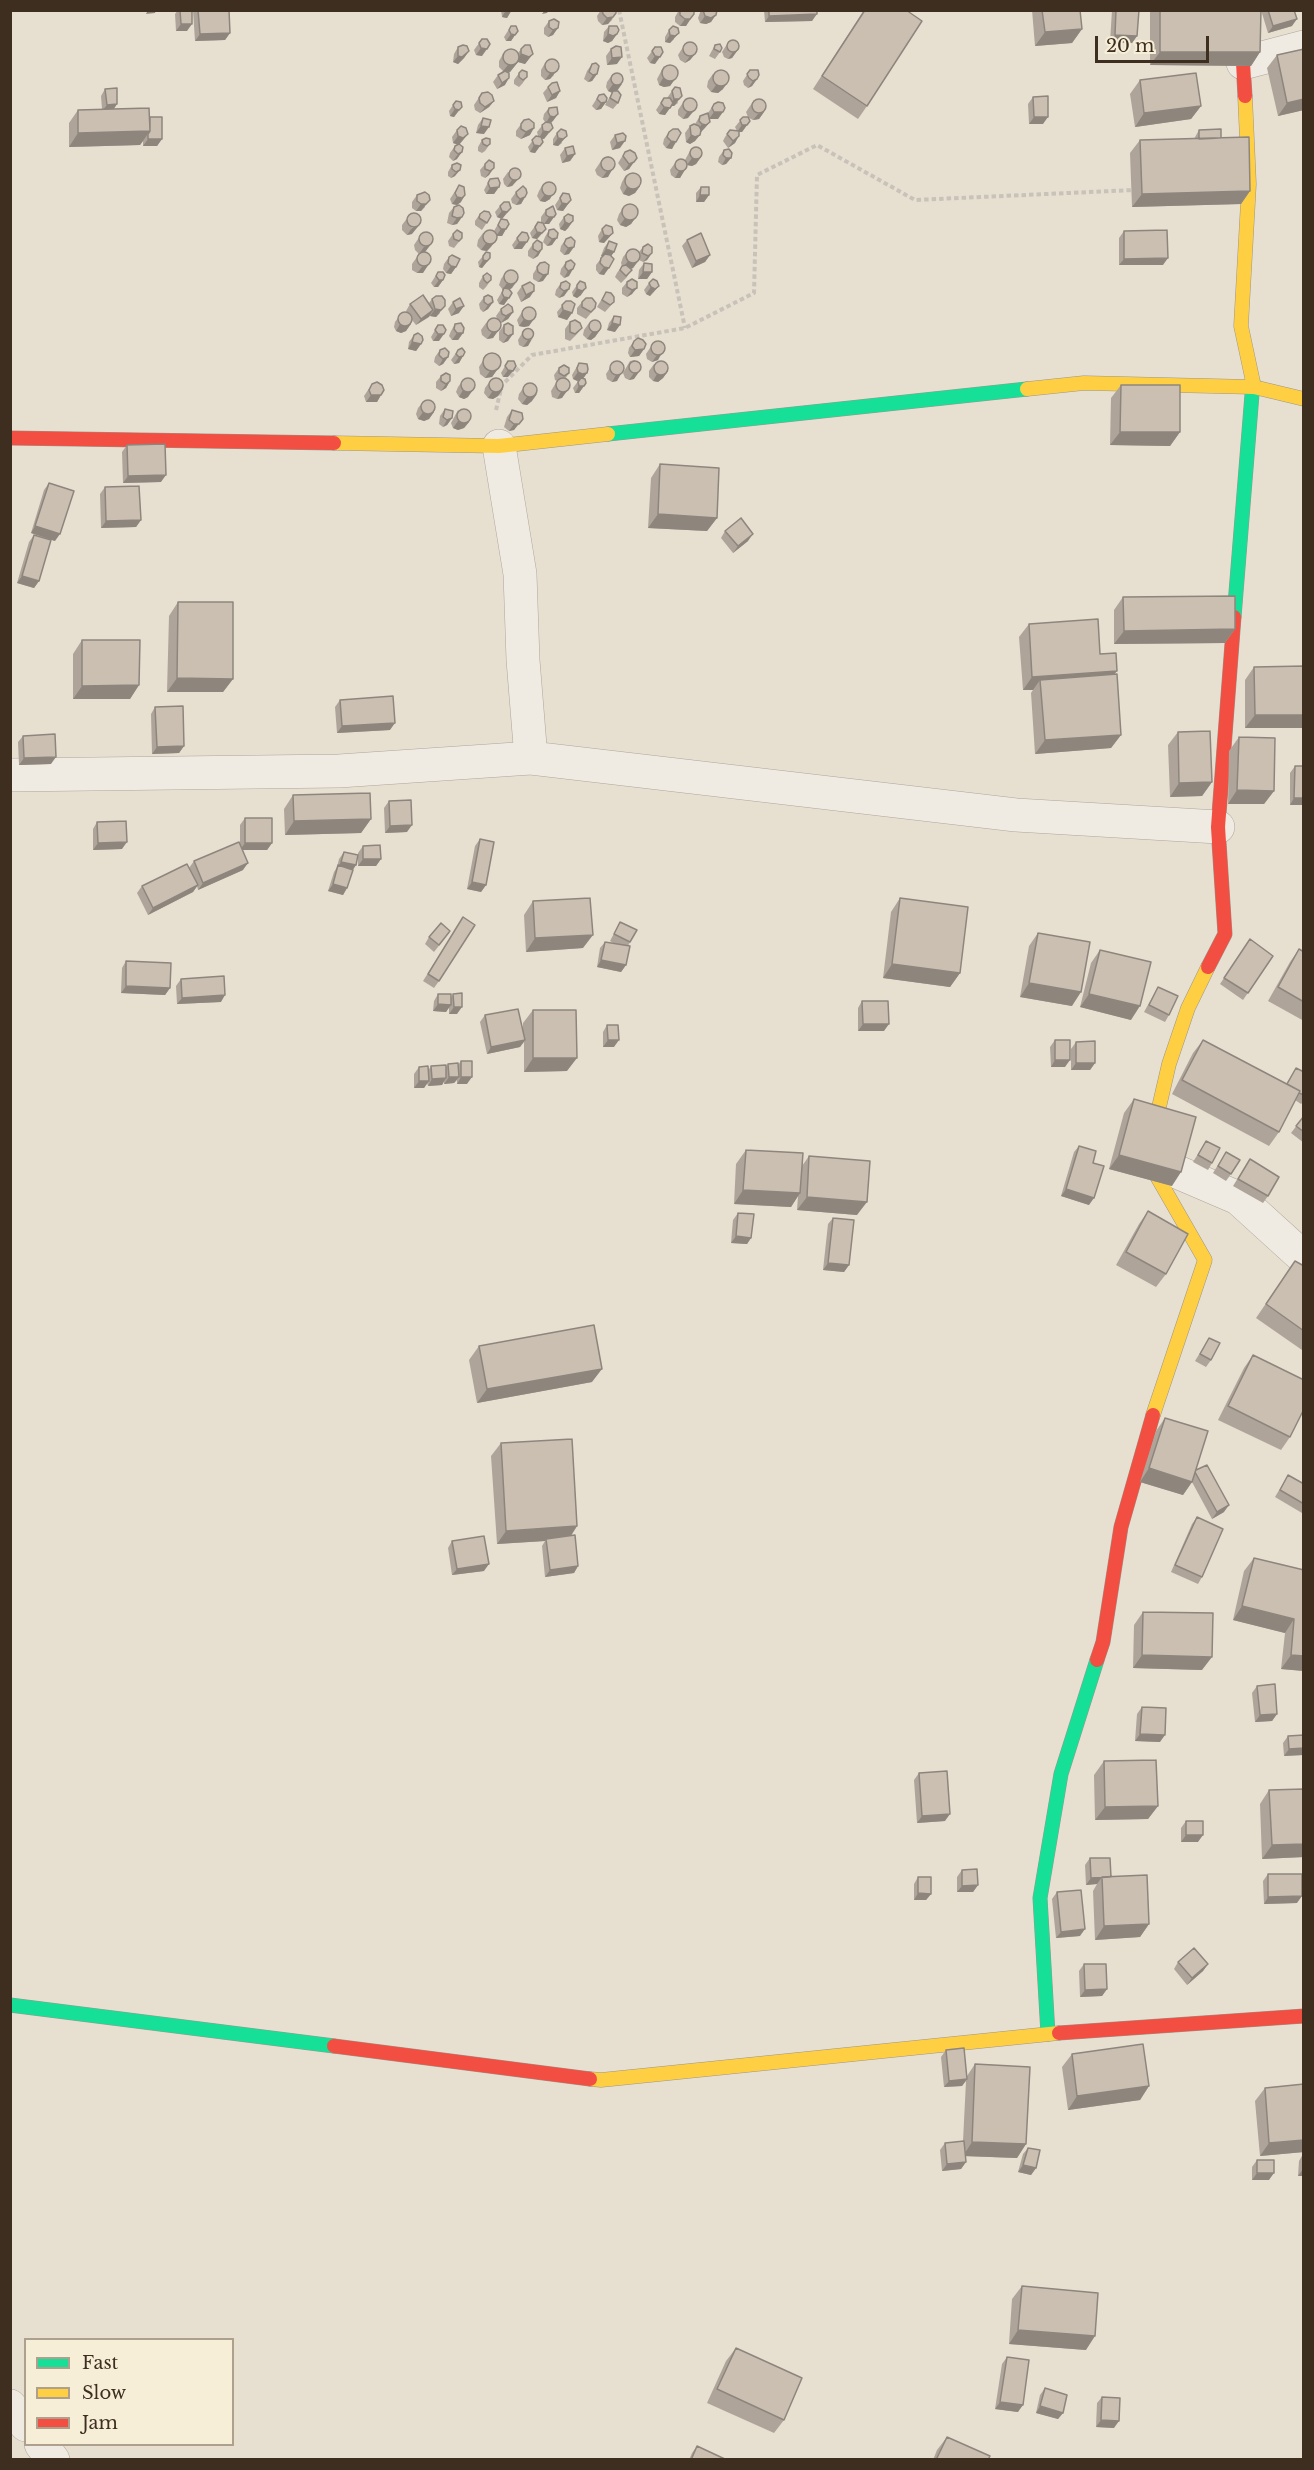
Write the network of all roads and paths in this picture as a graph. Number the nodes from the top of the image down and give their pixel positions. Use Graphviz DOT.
graph roads {
  1 [pos="619,10"];
  2 [pos="1193,10"];
  3 [pos="1304,47"];
  4 [pos="1243,63"];
  5 [pos="1142,189"];
  6 [pos="686,328"];
  7 [pos="1254,387"];
  8 [pos="1304,399"];
  9 [pos="10,438"];
  10 [pos="499,446"];
  11 [pos="531,758"];
  12 [pos="10,775"];
  13 [pos="1218,827"];
  14 [pos="1147,1160"];
  15 [pos="1304,1258"];
  16 [pos="10,2005"];
  17 [pos="1304,2016"];
  18 [pos="1048,2034"];
  19 [pos="10,2406"];
  20 [pos="24,2422"];
  21 [pos="42,2446"];
  22 [pos="53,2460"];
  1 -- 6 [label="path"];
  2 -- 4 [label="street"];
  3 -- 4 [label="street"];
  4 -- 7 [label="street"];
  5 -- 6 [label="path"];
  6 -- 10 [label="path"];
  7 -- 8 [label="street"];
  7 -- 10 [label="street"];
  7 -- 13 [label="street"];
  9 -- 10 [label="street"];
  10 -- 11 [label="street"];
  11 -- 12 [label="street"];
  11 -- 13 [label="street"];
  13 -- 14 [label="street"];
  14 -- 15 [label="street"];
  14 -- 18 [label="street"];
  16 -- 18 [label="street"];
  17 -- 18 [label="street"];
  19 -- 20 [label="street"];
  21 -- 22 [label="street"];
}
